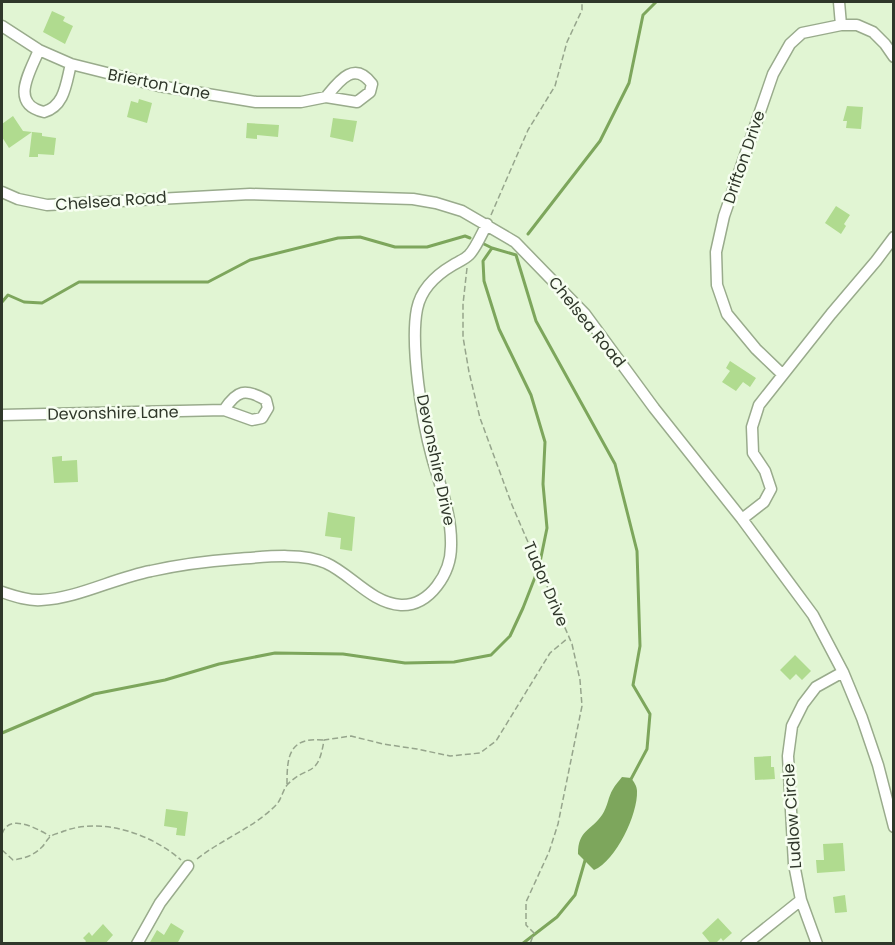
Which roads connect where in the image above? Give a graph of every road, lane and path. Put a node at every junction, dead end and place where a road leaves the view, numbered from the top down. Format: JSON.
{"nodes":[{"id":1,"x":582,"y":2,"type":"edge"},
{"id":2,"x":839,"y":2,"type":"edge"},
{"id":3,"x":841,"y":25,"type":"junction"},
{"id":4,"x":2,"y":26,"type":"edge"},
{"id":5,"x":39,"y":50,"type":"junction"},
{"id":6,"x":894,"y":57,"type":"edge"},
{"id":7,"x":72,"y":64,"type":"junction"},
{"id":8,"x":326,"y":97,"type":"dead end"},
{"id":9,"x":2,"y":192,"type":"edge"},
{"id":10,"x":487,"y":224,"type":"junction"},
{"id":11,"x":894,"y":237,"type":"edge"},
{"id":12,"x":469,"y":255,"type":"junction"},
{"id":13,"x":782,"y":374,"type":"junction"},
{"id":14,"x":224,"y":410,"type":"dead end"},
{"id":15,"x":2,"y":416,"type":"edge"},
{"id":16,"x":742,"y":519,"type":"junction"},
{"id":17,"x":2,"y":592,"type":"edge"},
{"id":18,"x":569,"y":637,"type":"junction"},
{"id":19,"x":843,"y":672,"type":"junction"},
{"id":20,"x":324,"y":740,"type":"junction"},
{"id":21,"x":286,"y":785,"type":"junction"},
{"id":22,"x":894,"y":827,"type":"edge"},
{"id":23,"x":2,"y":834,"type":"edge"},
{"id":24,"x":51,"y":836,"type":"junction"},
{"id":25,"x":2,"y":850,"type":"edge"},
{"id":26,"x":188,"y":866,"type":"junction"},
{"id":27,"x":801,"y":900,"type":"junction"},
{"id":28,"x":136,"y":944,"type":"edge"},
{"id":29,"x":530,"y":944,"type":"edge"},
{"id":30,"x":746,"y":944,"type":"edge"},
{"id":31,"x":817,"y":944,"type":"edge"}],
"edges":[{"from":1,"to":10,"type":"path"},
{"from":2,"to":3,"type":"street"},
{"from":3,"to":6,"type":"street","name":"Drifton Drive"},
{"from":3,"to":13,"type":"street","name":"Drifton Drive"},
{"from":4,"to":5,"type":"street","name":"Brierton Lane"},
{"from":5,"to":7,"type":"street","name":"Brierton Lane"},
{"from":5,"to":7,"type":"street"},
{"from":7,"to":8,"type":"street","name":"Brierton Lane"},
{"from":9,"to":10,"type":"street","name":"Chelsea Road"},
{"from":10,"to":12,"type":"street"},
{"from":10,"to":16,"type":"street","name":"Chelsea Road"},
{"from":11,"to":13,"type":"street"},
{"from":12,"to":17,"type":"street","name":"Devonshire Drive"},
{"from":12,"to":18,"type":"path","name":"Tudor Drive"},
{"from":13,"to":16,"type":"street"},
{"from":14,"to":15,"type":"street","name":"Devonshire Lane"},
{"from":16,"to":19,"type":"street","name":"Chelsea Road"},
{"from":18,"to":20,"type":"path"},
{"from":18,"to":29,"type":"path","name":"Tudor Drive"},
{"from":19,"to":22,"type":"street","name":"Chelsea Road"},
{"from":19,"to":27,"type":"street","name":"Ludlow Circle"},
{"from":20,"to":21,"type":"path"},
{"from":20,"to":21,"type":"path"},
{"from":21,"to":26,"type":"path"},
{"from":23,"to":24,"type":"path"},
{"from":24,"to":25,"type":"path"},
{"from":24,"to":26,"type":"path"},
{"from":26,"to":28,"type":"street"},
{"from":27,"to":30,"type":"street"},
{"from":27,"to":31,"type":"street","name":"Ludlow Circle"}]}
